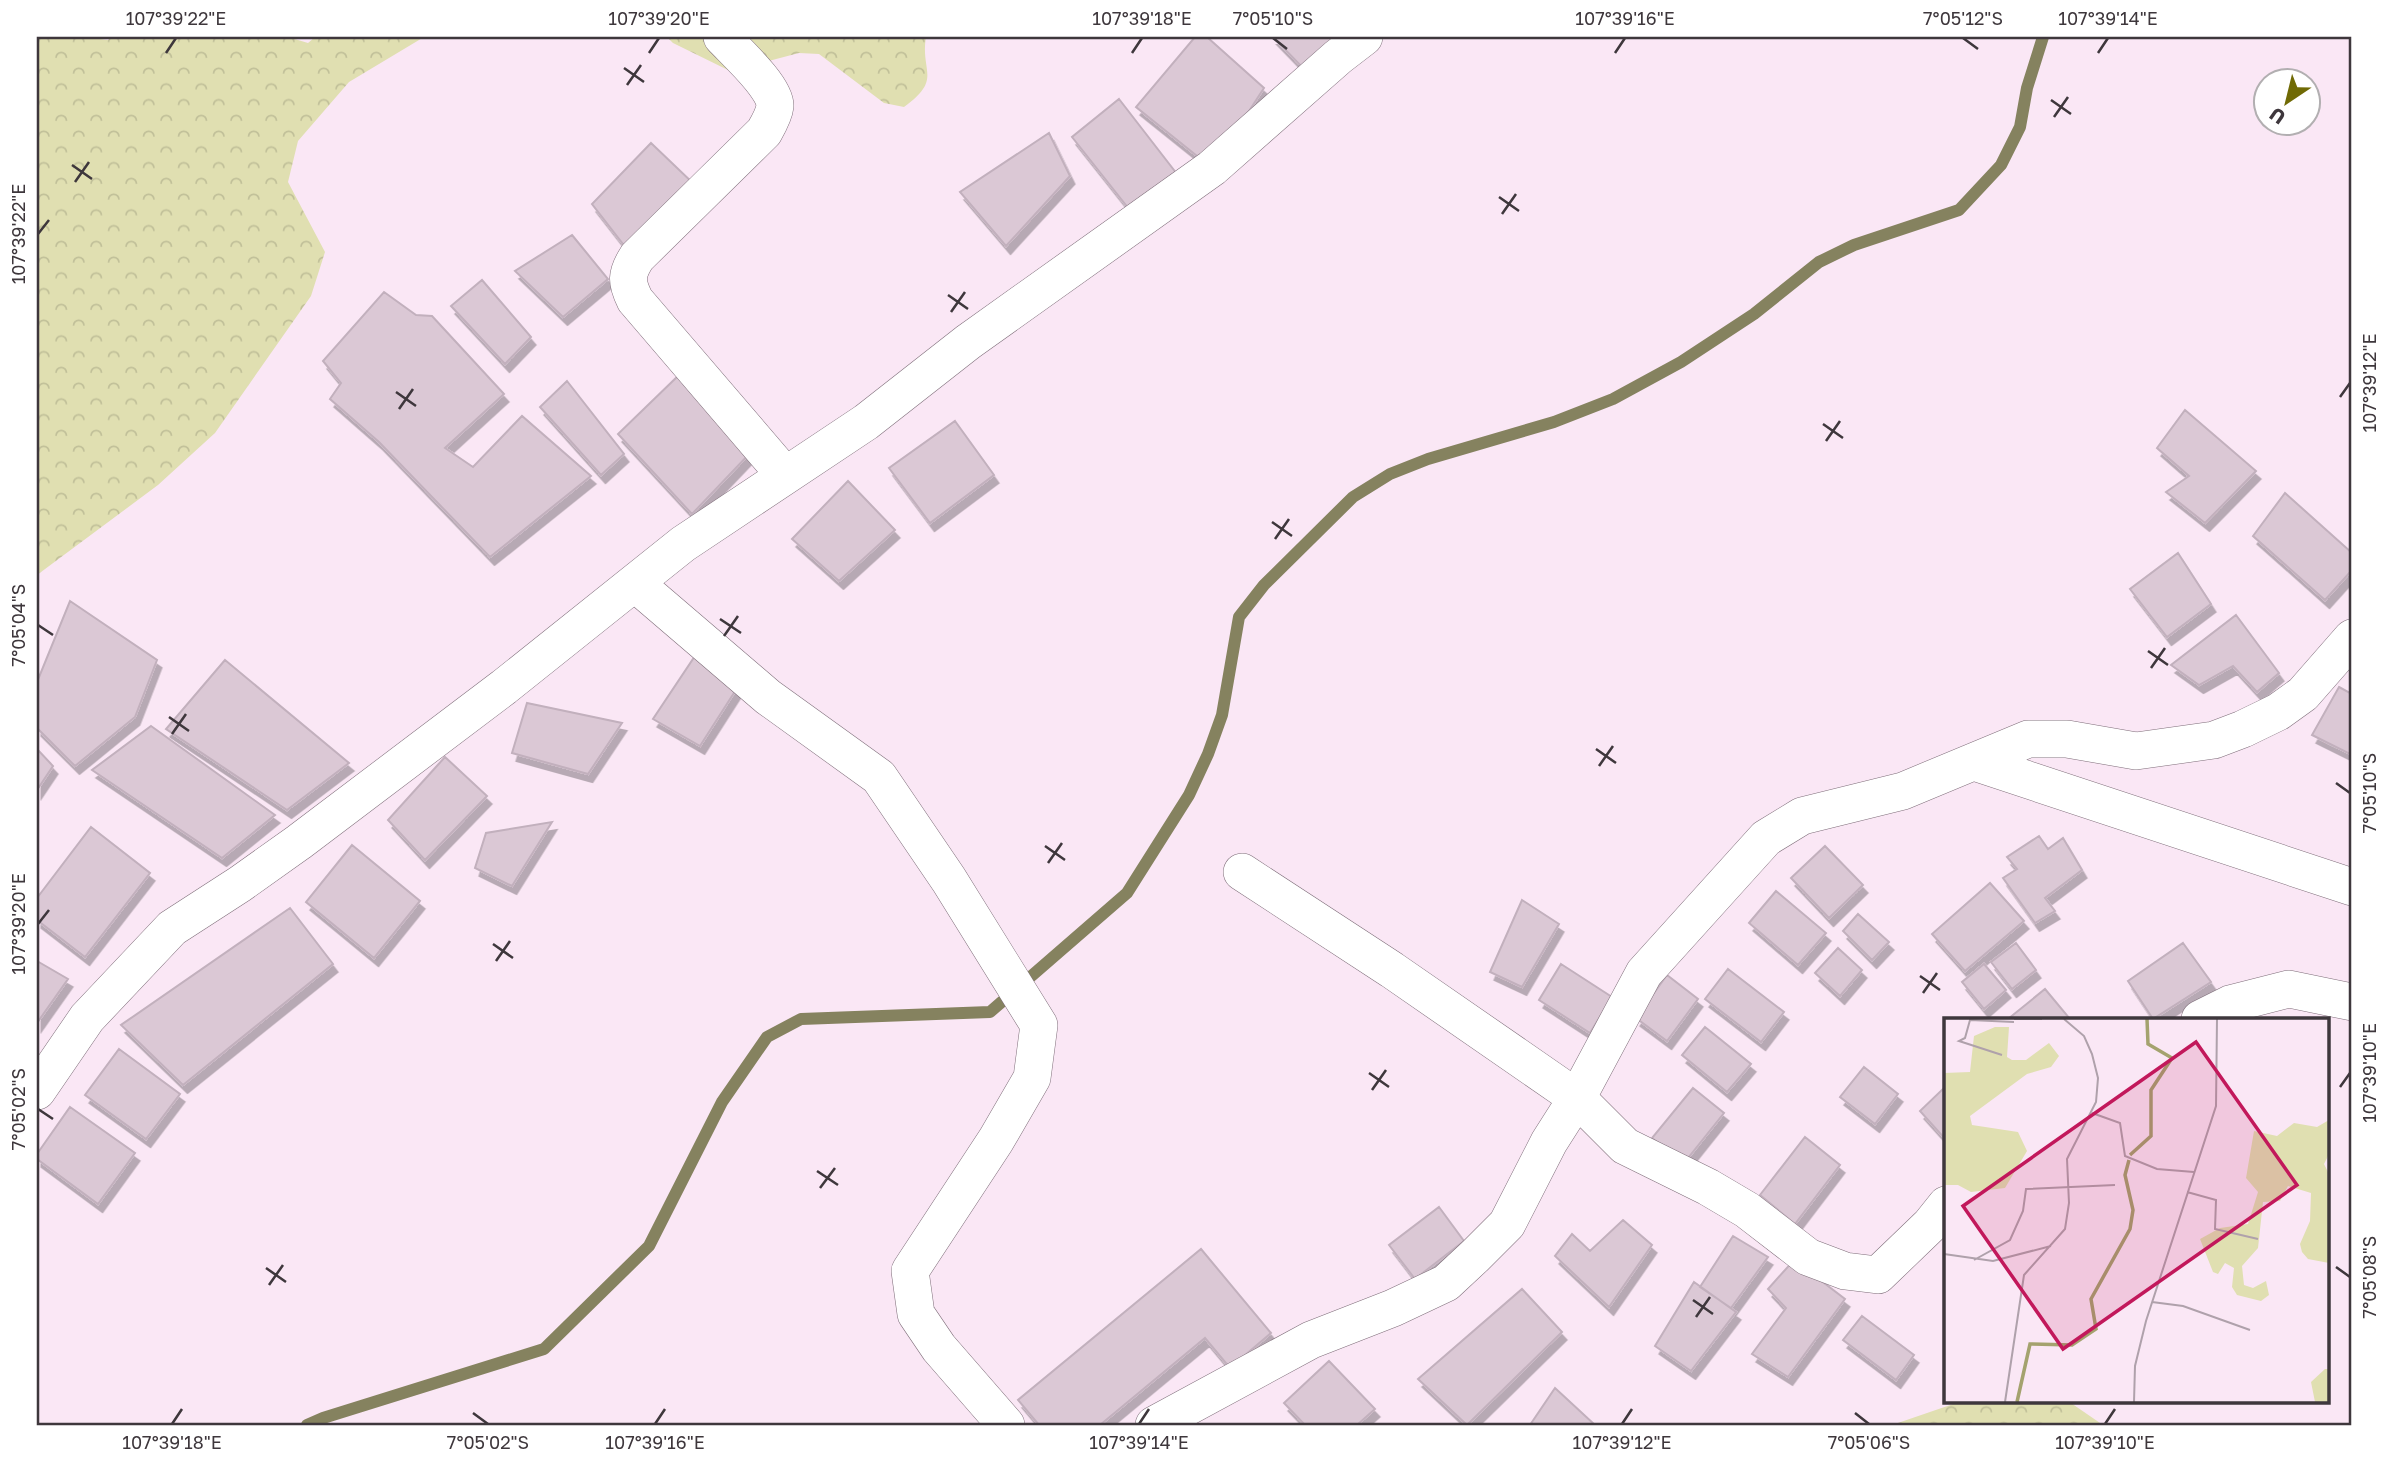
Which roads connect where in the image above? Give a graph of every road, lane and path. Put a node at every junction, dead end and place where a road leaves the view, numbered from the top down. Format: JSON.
{"nodes":[{"id":1,"x":722,"y":37,"type":"edge"},
{"id":2,"x":1364,"y":37,"type":"edge"},
{"id":3,"x":785,"y":475,"type":"junction"},
{"id":4,"x":636,"y":584,"type":"junction"},
{"id":5,"x":2352,"y":638,"type":"edge"},
{"id":6,"x":1975,"y":762,"type":"junction"},
{"id":7,"x":1242,"y":872,"type":"dead end"},
{"id":8,"x":2352,"y":887,"type":"edge"},
{"id":9,"x":2352,"y":1002,"type":"edge"},
{"id":10,"x":2202,"y":1018,"type":"edge"},
{"id":11,"x":37,"y":1091,"type":"edge"},
{"id":12,"x":1577,"y":1098,"type":"junction"},
{"id":13,"x":1944,"y":1208,"type":"edge"},
{"id":14,"x":1006,"y":1425,"type":"edge"},
{"id":15,"x":1154,"y":1425,"type":"edge"}],
"edges":[{"from":1,"to":3,"type":"street"},
{"from":2,"to":3,"type":"street"},
{"from":3,"to":4,"type":"street"},
{"from":4,"to":11,"type":"street"},
{"from":4,"to":14,"type":"street"},
{"from":5,"to":6,"type":"street"},
{"from":6,"to":8,"type":"street"},
{"from":6,"to":12,"type":"street"},
{"from":7,"to":12,"type":"street"},
{"from":9,"to":10,"type":"street"},
{"from":12,"to":13,"type":"street"},
{"from":12,"to":15,"type":"street"}]}
